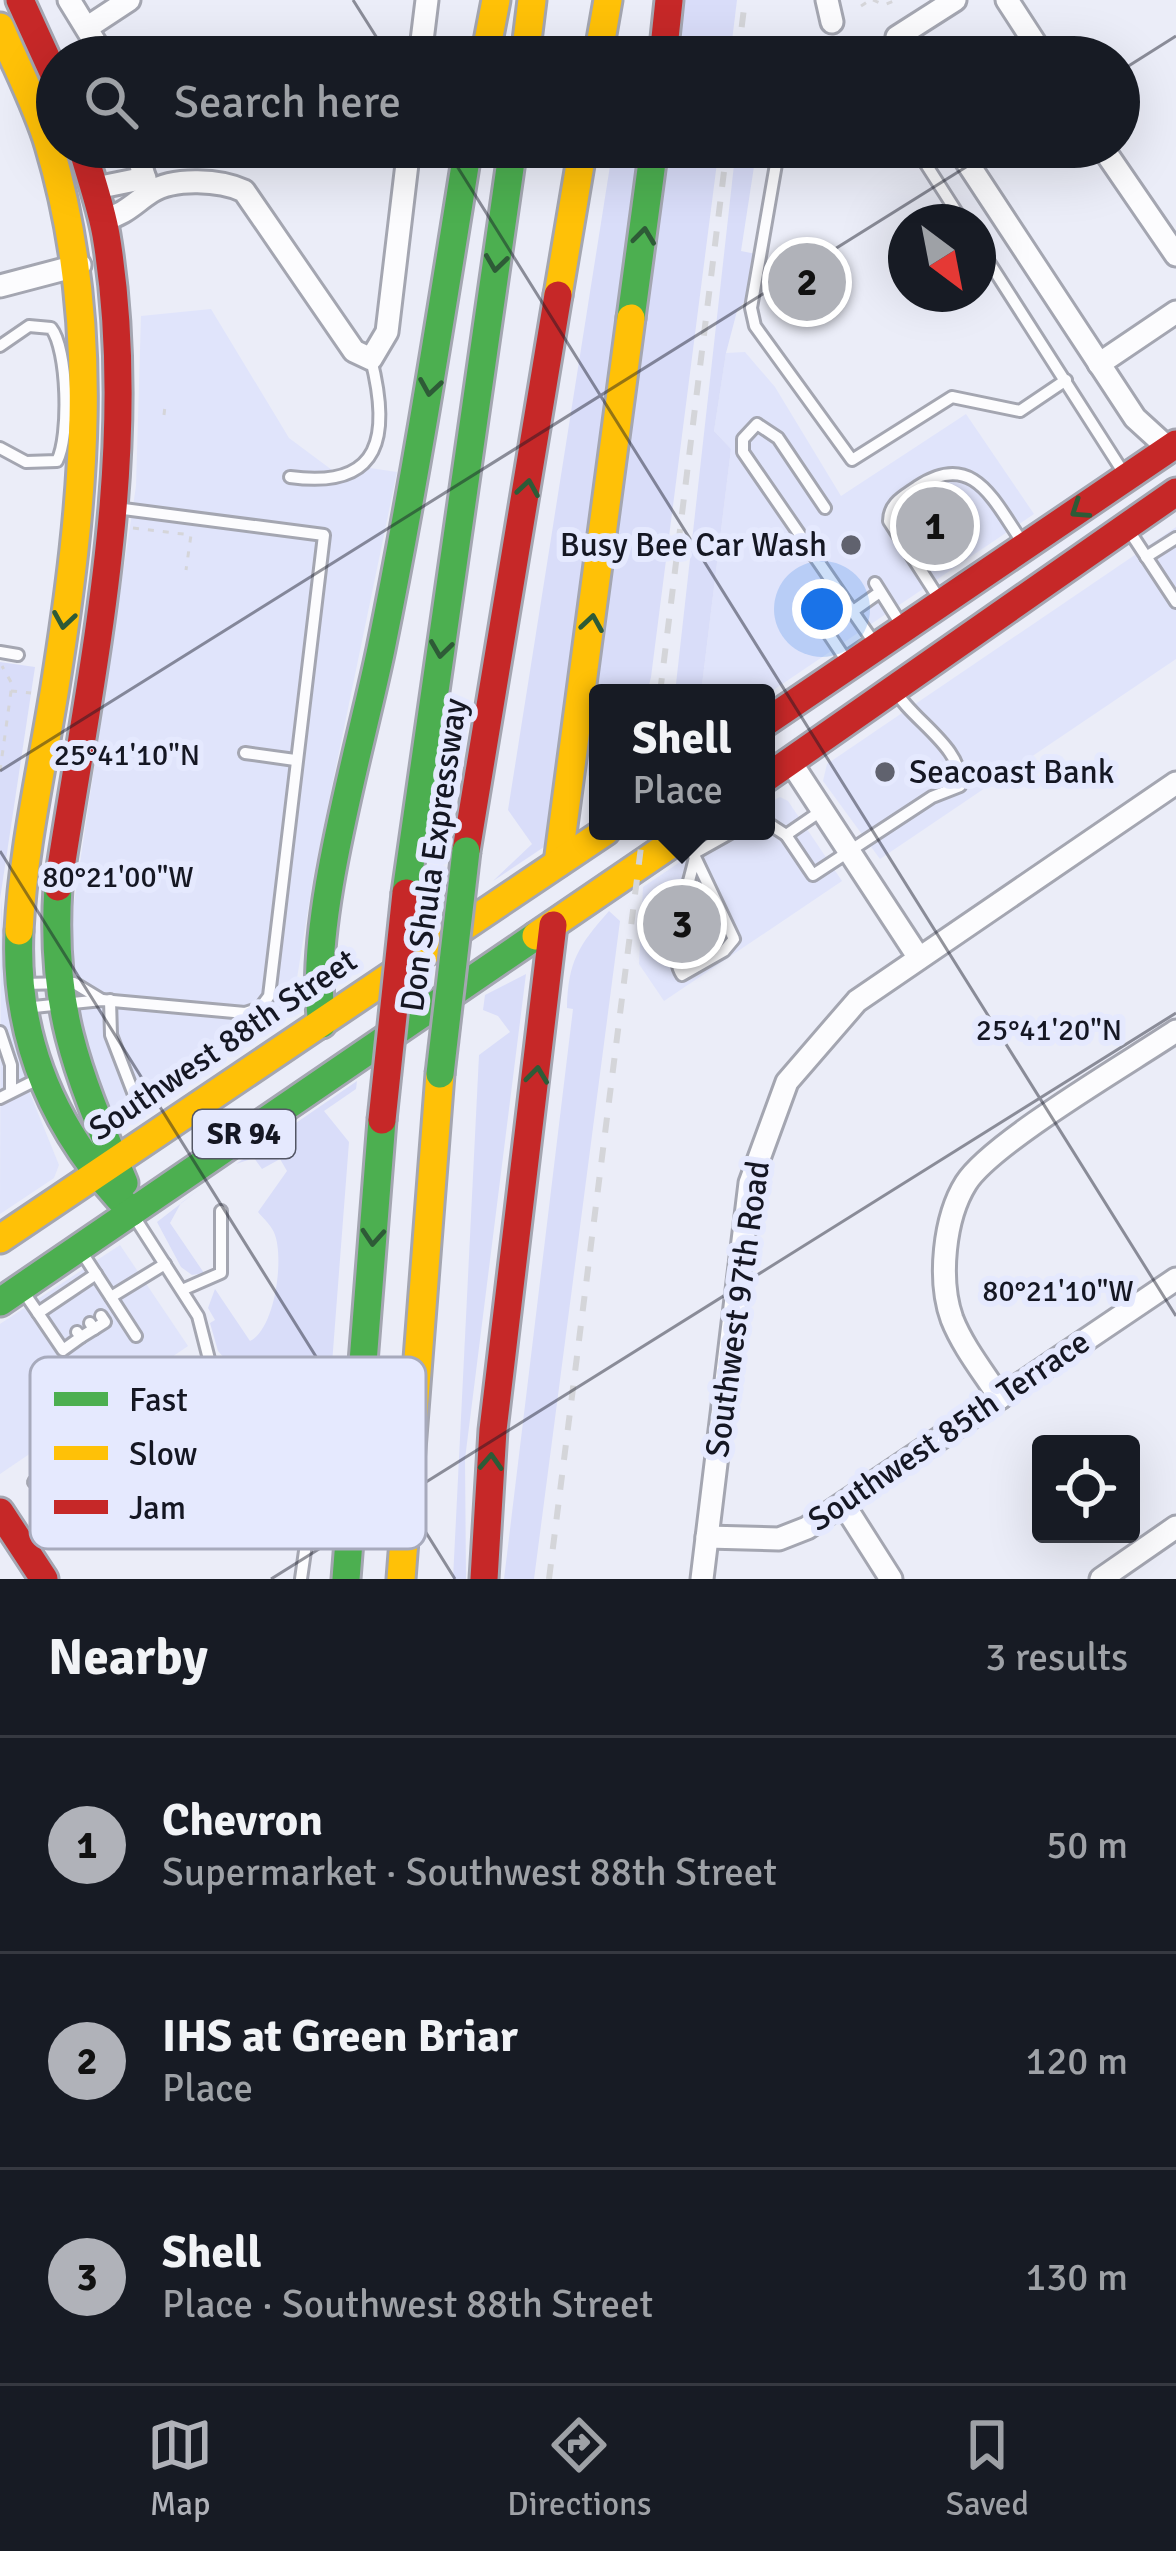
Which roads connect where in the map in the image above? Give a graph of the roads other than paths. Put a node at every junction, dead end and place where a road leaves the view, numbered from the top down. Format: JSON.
{"nodes":[{"id":1,"x":20,"y":0,"type":"edge"},
{"id":2,"x":70,"y":0,"type":"edge"},
{"id":3,"x":129,"y":0,"type":"edge"},
{"id":4,"x":427,"y":0,"type":"edge"},
{"id":5,"x":496,"y":0,"type":"edge"},
{"id":6,"x":532,"y":0,"type":"edge"},
{"id":7,"x":608,"y":0,"type":"edge"},
{"id":8,"x":669,"y":0,"type":"edge"},
{"id":9,"x":955,"y":0,"type":"edge"},
{"id":10,"x":1007,"y":0,"type":"edge"},
{"id":11,"x":0,"y":27,"type":"edge"},
{"id":12,"x":88,"y":27,"type":"junction"},
{"id":13,"x":36,"y":36,"type":"edge"},
{"id":14,"x":93,"y":36,"type":"edge"},
{"id":15,"x":423,"y":36,"type":"edge"},
{"id":16,"x":489,"y":36,"type":"edge"},
{"id":17,"x":528,"y":36,"type":"edge"},
{"id":18,"x":602,"y":36,"type":"edge"},
{"id":19,"x":665,"y":36,"type":"edge"},
{"id":20,"x":900,"y":36,"type":"edge"},
{"id":21,"x":1030,"y":36,"type":"edge"},
{"id":22,"x":36,"y":112,"type":"edge"},
{"id":23,"x":56,"y":168,"type":"edge"},
{"id":24,"x":89,"y":168,"type":"edge"},
{"id":25,"x":142,"y":168,"type":"edge"},
{"id":26,"x":407,"y":168,"type":"edge"},
{"id":27,"x":465,"y":168,"type":"edge"},
{"id":28,"x":510,"y":168,"type":"edge"},
{"id":29,"x":580,"y":168,"type":"edge"},
{"id":30,"x":652,"y":168,"type":"edge"},
{"id":31,"x":775,"y":168,"type":"edge"},
{"id":32,"x":928,"y":168,"type":"edge"},
{"id":33,"x":971,"y":168,"type":"edge"},
{"id":34,"x":1116,"y":168,"type":"edge"},
{"id":35,"x":147,"y":185,"type":"junction"},
{"id":36,"x":96,"y":188,"type":"junction"},
{"id":37,"x":951,"y":204,"type":"edge"},
{"id":38,"x":103,"y":220,"type":"junction"},
{"id":39,"x":1176,"y":255,"type":"edge"},
{"id":40,"x":110,"y":260,"type":"junction"},
{"id":41,"x":80,"y":265,"type":"junction"},
{"id":42,"x":996,"y":272,"type":"edge"},
{"id":43,"x":0,"y":286,"type":"edge"},
{"id":44,"x":1176,"y":312,"type":"edge"},
{"id":45,"x":0,"y":346,"type":"edge"},
{"id":46,"x":371,"y":359,"type":"junction"},
{"id":47,"x":1099,"y":364,"type":"junction"},
{"id":48,"x":1066,"y":380,"type":"junction"},
{"id":49,"x":1173,"y":446,"type":"edge"},
{"id":50,"x":0,"y":448,"type":"edge"},
{"id":51,"x":290,"y":477,"type":"dead end"},
{"id":52,"x":1127,"y":478,"type":"junction"},
{"id":53,"x":1176,"y":492,"type":"edge"},
{"id":54,"x":82,"y":504,"type":"junction"},
{"id":55,"x":825,"y":508,"type":"dead end"},
{"id":56,"x":119,"y":517,"type":"junction"},
{"id":57,"x":1126,"y":526,"type":"junction"},
{"id":58,"x":1176,"y":538,"type":"edge"},
{"id":59,"x":1024,"y":546,"type":"junction"},
{"id":60,"x":1146,"y":557,"type":"junction"},
{"id":61,"x":1176,"y":571,"type":"edge"},
{"id":62,"x":1162,"y":580,"type":"junction"},
{"id":63,"x":1176,"y":602,"type":"edge"},
{"id":64,"x":942,"y":603,"type":"junction"},
{"id":65,"x":853,"y":610,"type":"junction"},
{"id":66,"x":822,"y":624,"type":"dead end"},
{"id":67,"x":904,"y":628,"type":"junction"},
{"id":68,"x":877,"y":647,"type":"junction"},
{"id":69,"x":0,"y":652,"type":"edge"},
{"id":70,"x":18,"y":655,"type":"dead end"},
{"id":71,"x":850,"y":665,"type":"junction"},
{"id":72,"x":894,"y":687,"type":"junction"},
{"id":73,"x":775,"y":716,"type":"edge"},
{"id":74,"x":842,"y":724,"type":"junction"},
{"id":75,"x":245,"y":753,"type":"dead end"},
{"id":76,"x":572,"y":754,"type":"junction"},
{"id":77,"x":296,"y":760,"type":"junction"},
{"id":78,"x":790,"y":761,"type":"junction"},
{"id":79,"x":775,"y":772,"type":"edge"},
{"id":80,"x":1176,"y":783,"type":"edge"},
{"id":81,"x":589,"y":789,"type":"edge"},
{"id":82,"x":821,"y":811,"type":"junction"},
{"id":83,"x":775,"y":828,"type":"edge"},
{"id":84,"x":786,"y":835,"type":"junction"},
{"id":85,"x":592,"y":840,"type":"edge"},
{"id":86,"x":689,"y":842,"type":"edge"},
{"id":87,"x":848,"y":852,"type":"junction"},
{"id":88,"x":558,"y":863,"type":"junction"},
{"id":89,"x":553,"y":925,"type":"junction"},
{"id":90,"x":54,"y":928,"type":"junction"},
{"id":91,"x":9,"y":930,"type":"edge"},
{"id":92,"x":919,"y":958,"type":"junction"},
{"id":93,"x":58,"y":994,"type":"junction"},
{"id":94,"x":22,"y":996,"type":"junction"},
{"id":95,"x":106,"y":1000,"type":"junction"},
{"id":96,"x":322,"y":1024,"type":"junction"},
{"id":97,"x":1176,"y":1031,"type":"edge"},
{"id":98,"x":0,"y":1032,"type":"edge"},
{"id":99,"x":374,"y":1046,"type":"junction"},
{"id":100,"x":4,"y":1055,"type":"edge"},
{"id":101,"x":42,"y":1078,"type":"junction"},
{"id":102,"x":6,"y":1095,"type":"edge"},
{"id":103,"x":138,"y":1105,"type":"dead end"},
{"id":104,"x":118,"y":1161,"type":"junction"},
{"id":105,"x":93,"y":1177,"type":"junction"},
{"id":106,"x":221,"y":1210,"type":"dead end"},
{"id":107,"x":132,"y":1212,"type":"junction"},
{"id":108,"x":0,"y":1239,"type":"edge"},
{"id":109,"x":80,"y":1249,"type":"junction"},
{"id":110,"x":165,"y":1264,"type":"junction"},
{"id":111,"x":95,"y":1274,"type":"junction"},
{"id":112,"x":1176,"y":1279,"type":"edge"},
{"id":113,"x":182,"y":1290,"type":"junction"},
{"id":114,"x":10,"y":1295,"type":"edge"},
{"id":115,"x":111,"y":1298,"type":"junction"},
{"id":116,"x":121,"y":1312,"type":"junction"},
{"id":117,"x":38,"y":1313,"type":"junction"},
{"id":118,"x":136,"y":1336,"type":"dead end"},
{"id":119,"x":209,"y":1357,"type":"edge"},
{"id":120,"x":363,"y":1357,"type":"edge"},
{"id":121,"x":419,"y":1357,"type":"edge"},
{"id":122,"x":1000,"y":1398,"type":"junction"},
{"id":123,"x":844,"y":1504,"type":"junction"},
{"id":124,"x":0,"y":1512,"type":"edge"},
{"id":125,"x":1176,"y":1528,"type":"edge"},
{"id":126,"x":707,"y":1538,"type":"junction"},
{"id":127,"x":305,"y":1549,"type":"edge"},
{"id":128,"x":348,"y":1549,"type":"edge"},
{"id":129,"x":403,"y":1549,"type":"edge"},
{"id":130,"x":422,"y":1549,"type":"edge"},
{"id":131,"x":44,"y":1579,"type":"edge"},
{"id":132,"x":301,"y":1579,"type":"edge"},
{"id":133,"x":346,"y":1579,"type":"edge"},
{"id":134,"x":401,"y":1579,"type":"edge"},
{"id":135,"x":423,"y":1579,"type":"edge"},
{"id":136,"x":484,"y":1579,"type":"edge"},
{"id":137,"x":702,"y":1579,"type":"edge"},
{"id":138,"x":892,"y":1579,"type":"edge"},
{"id":139,"x":1101,"y":1579,"type":"edge"}],
"edges":[{"from":1,"to":13,"type":"main road"},
{"from":2,"to":12,"type":"street"},
{"from":3,"to":12,"type":"street"},
{"from":4,"to":15,"type":"street"},
{"from":5,"to":16,"type":"main road"},
{"from":6,"to":17,"type":"main road"},
{"from":7,"to":18,"type":"main road"},
{"from":8,"to":19,"type":"main road"},
{"from":9,"to":20,"type":"street"},
{"from":10,"to":21,"type":"street"},
{"from":11,"to":22,"type":"main road"},
{"from":12,"to":14,"type":"street"},
{"from":23,"to":41,"type":"main road"},
{"from":24,"to":36,"type":"main road"},
{"from":25,"to":35,"type":"street"},
{"from":26,"to":46,"type":"street"},
{"from":27,"to":96,"type":"main road","one_way":true},
{"from":28,"to":120,"type":"main road","name":"Don Shula Expressway","one_way":true,"bridge":true},
{"from":121,"to":29,"type":"main road","name":"Don Shula Expressway","one_way":true,"bridge":true},
{"from":76,"to":30,"type":"main road","one_way":true},
{"from":31,"to":48,"type":"lane"},
{"from":32,"to":37,"type":"lane"},
{"from":33,"to":47,"type":"street"},
{"from":34,"to":39,"type":"street"},
{"from":35,"to":36,"type":"street"},
{"from":35,"to":38,"type":"street"},
{"from":35,"to":46,"type":"street"},
{"from":36,"to":38,"type":"main road"},
{"from":38,"to":40,"type":"main road"},
{"from":40,"to":41,"type":"main road"},
{"from":40,"to":56,"type":"main road"},
{"from":41,"to":43,"type":"street"},
{"from":41,"to":54,"type":"main road"},
{"from":42,"to":48,"type":"lane"},
{"from":44,"to":47,"type":"street"},
{"from":45,"to":50,"type":"lane"},
{"from":46,"to":51,"type":"lane"},
{"from":47,"to":49,"type":"street"},
{"from":48,"to":52,"type":"lane"},
{"from":49,"to":52,"type":"main road"},
{"from":52,"to":59,"type":"main road","one_way":true},
{"from":53,"to":57,"type":"main road"},
{"from":54,"to":56,"type":"main road"},
{"from":54,"to":91,"type":"main road","one_way":true},
{"from":55,"to":65,"type":"lane"},
{"from":56,"to":77,"type":"lane"},
{"from":56,"to":90,"type":"main road"},
{"from":57,"to":60,"type":"lane"},
{"from":57,"to":72,"type":"main road"},
{"from":58,"to":60,"type":"lane"},
{"from":59,"to":64,"type":"main road"},
{"from":59,"to":64,"type":"lane"},
{"from":60,"to":62,"type":"lane"},
{"from":61,"to":62,"type":"lane"},
{"from":62,"to":63,"type":"lane"},
{"from":64,"to":67,"type":"main road"},
{"from":65,"to":67,"type":"lane"},
{"from":65,"to":68,"type":"lane"},
{"from":66,"to":71,"type":"lane"},
{"from":67,"to":68,"type":"main road"},
{"from":68,"to":71,"type":"main road"},
{"from":69,"to":70,"type":"lane"},
{"from":71,"to":73,"type":"main road"},
{"from":71,"to":74,"type":"main road"},
{"from":72,"to":74,"type":"main road"},
{"from":72,"to":87,"type":"lane"},
{"from":74,"to":78,"type":"main road"},
{"from":75,"to":77,"type":"lane"},
{"from":76,"to":81,"type":"main road"},
{"from":76,"to":88,"type":"main road"},
{"from":77,"to":95,"type":"lane"},
{"from":78,"to":79,"type":"main road"},
{"from":78,"to":82,"type":"street"},
{"from":80,"to":92,"type":"street","name":"Southwest 97th Road"},
{"from":82,"to":84,"type":"lane"},
{"from":82,"to":87,"type":"street"},
{"from":83,"to":84,"type":"lane"},
{"from":84,"to":87,"type":"lane"},
{"from":85,"to":88,"type":"main road","name":"Southwest 88th Street","number":"SR 94"},
{"from":86,"to":86,"type":"lane"},
{"from":86,"to":89,"type":"main road","number":"SR 94"},
{"from":87,"to":92,"type":"street"},
{"from":88,"to":89,"type":"main road"},
{"from":88,"to":96,"type":"main road","name":"Southwest 88th Street","number":"SR 94"},
{"from":89,"to":99,"type":"main road","number":"SR 94"},
{"from":136,"to":89,"type":"main road","one_way":true},
{"from":90,"to":91,"type":"main road"},
{"from":90,"to":93,"type":"main road"},
{"from":91,"to":94,"type":"main road"},
{"from":92,"to":126,"type":"street","name":"Southwest 97th Road"},
{"from":93,"to":94,"type":"lane"},
{"from":93,"to":94,"type":"lane"},
{"from":93,"to":95,"type":"lane"},
{"from":93,"to":95,"type":"lane"},
{"from":93,"to":104,"type":"main road"},
{"from":94,"to":101,"type":"main road"},
{"from":95,"to":103,"type":"lane"},
{"from":96,"to":99,"type":"main road"},
{"from":96,"to":104,"type":"main road","name":"Southwest 88th Street","number":"SR 94"},
{"from":97,"to":122,"type":"street"},
{"from":98,"to":100,"type":"lane"},
{"from":99,"to":107,"type":"main road","number":"SR 94"},
{"from":100,"to":102,"type":"lane"},
{"from":101,"to":102,"type":"lane"},
{"from":101,"to":105,"type":"main road"},
{"from":104,"to":105,"type":"main road","name":"Southwest 88th Street","number":"SR 94"},
{"from":104,"to":107,"type":"main road"},
{"from":105,"to":107,"type":"main road"},
{"from":105,"to":108,"type":"main road","name":"Southwest 88th Street","number":"SR 94"},
{"from":106,"to":113,"type":"lane"},
{"from":107,"to":109,"type":"main road","number":"SR 94"},
{"from":107,"to":110,"type":"lane"},
{"from":109,"to":111,"type":"lane"},
{"from":109,"to":114,"type":"main road","number":"SR 94"},
{"from":110,"to":113,"type":"lane"},
{"from":110,"to":115,"type":"lane"},
{"from":111,"to":115,"type":"lane"},
{"from":111,"to":117,"type":"lane"},
{"from":112,"to":122,"type":"street","name":"Southwest 85th Terrace"},
{"from":113,"to":119,"type":"lane"},
{"from":114,"to":117,"type":"lane"},
{"from":115,"to":116,"type":"lane"},
{"from":116,"to":117,"type":"lane"},
{"from":116,"to":118,"type":"lane"},
{"from":122,"to":123,"type":"street","name":"Southwest 85th Terrace"},
{"from":123,"to":126,"type":"street","name":"Southwest 85th Terrace"},
{"from":123,"to":138,"type":"street"},
{"from":124,"to":131,"type":"main road"},
{"from":125,"to":139,"type":"street"},
{"from":126,"to":137,"type":"street","name":"Southwest 97th Road"},
{"from":127,"to":132,"type":"lane"},
{"from":128,"to":133,"type":"main road","name":"Don Shula Expressway","one_way":true,"bridge":true},
{"from":129,"to":134,"type":"main road","name":"Don Shula Expressway"},
{"from":130,"to":135,"type":"main road"}]}
